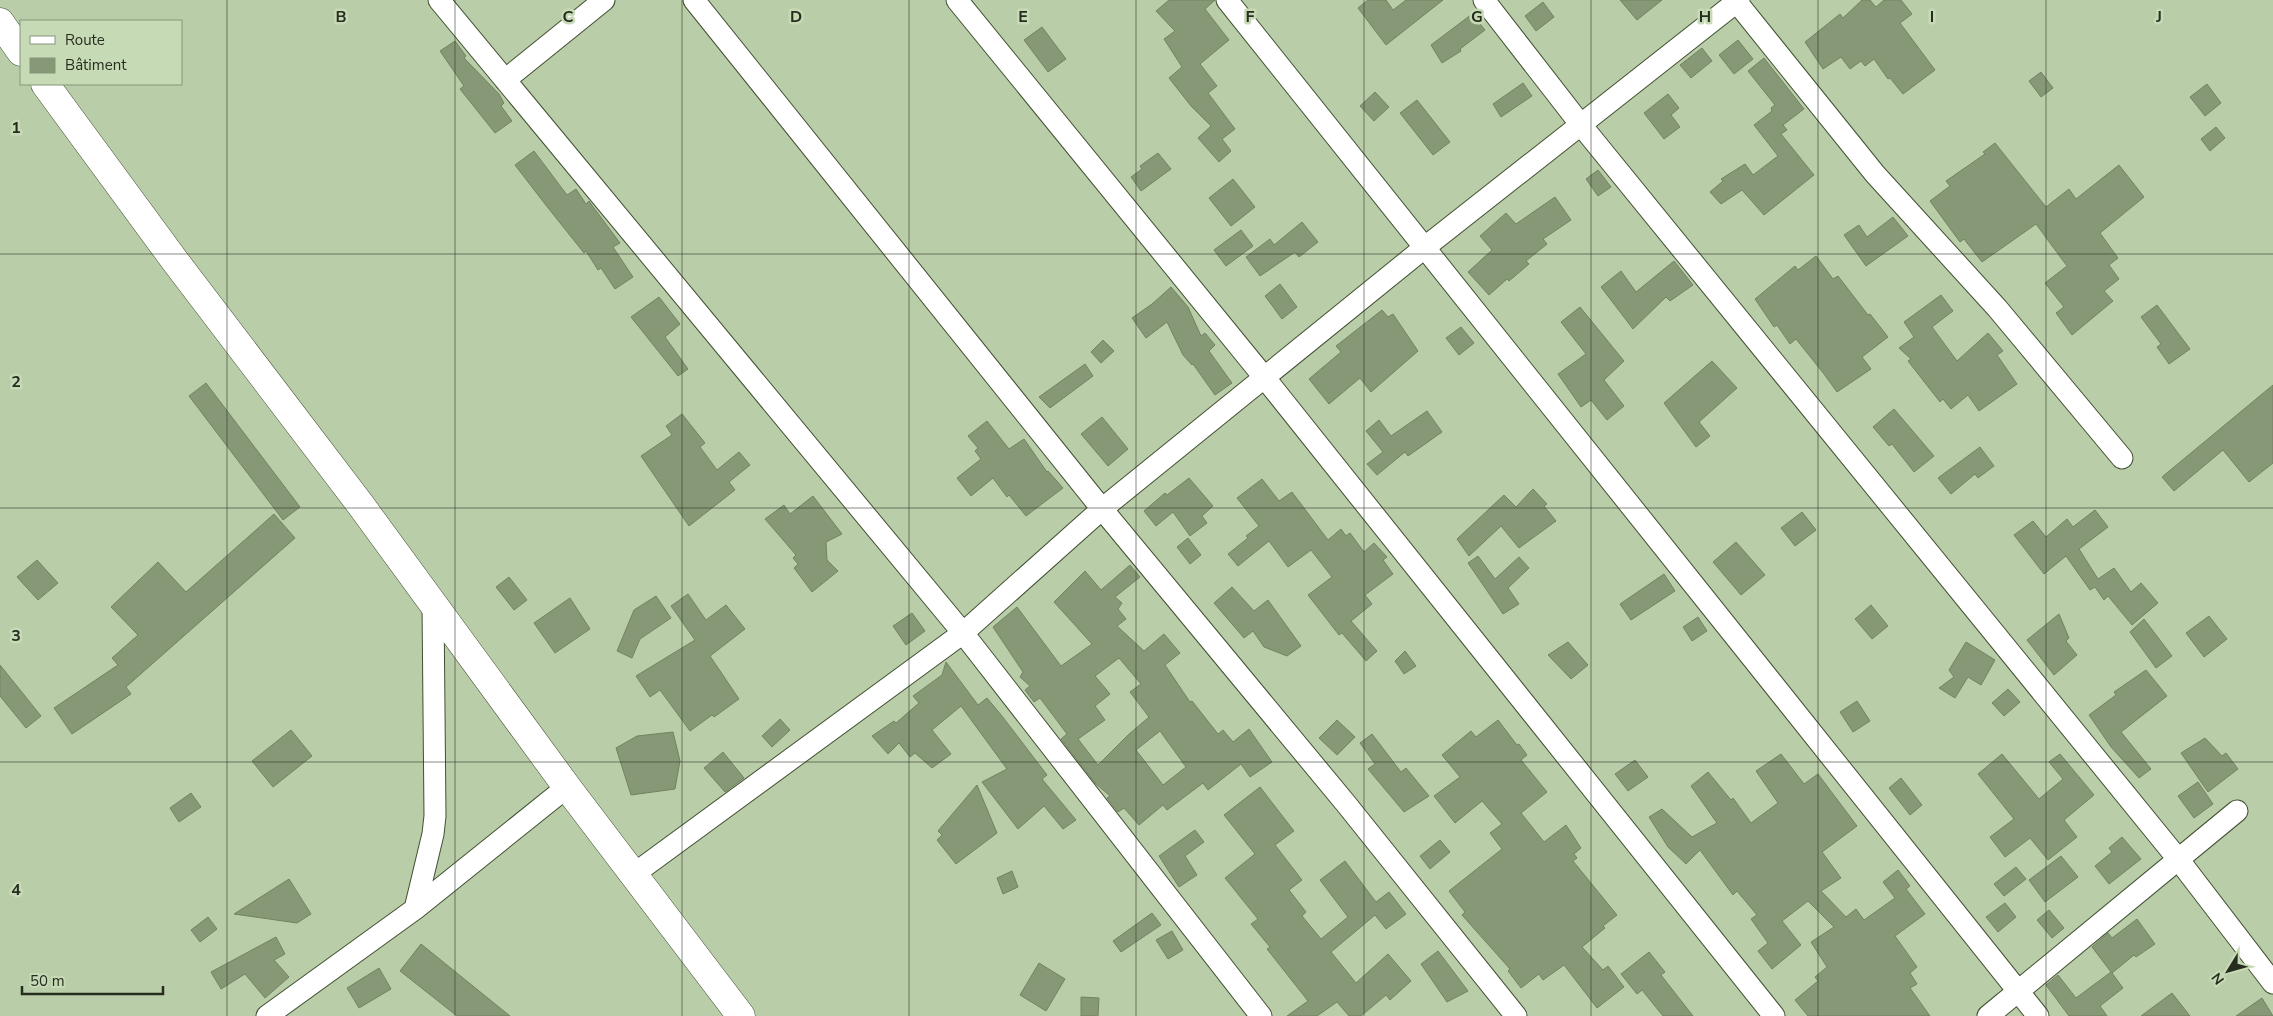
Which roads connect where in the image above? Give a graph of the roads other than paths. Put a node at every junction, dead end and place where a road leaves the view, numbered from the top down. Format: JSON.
{"nodes":[{"id":1,"x":439,"y":0,"type":"edge"},
{"id":2,"x":604,"y":0,"type":"edge"},
{"id":3,"x":694,"y":0,"type":"edge"},
{"id":4,"x":957,"y":0,"type":"edge"},
{"id":5,"x":1227,"y":0,"type":"edge"},
{"id":6,"x":1484,"y":0,"type":"edge"},
{"id":7,"x":1737,"y":1,"type":"edge"},
{"id":8,"x":0,"y":22,"type":"edge"},
{"id":9,"x":20,"y":51,"type":"edge"},
{"id":10,"x":505,"y":80,"type":"junction"},
{"id":11,"x":46,"y":85,"type":"edge"},
{"id":12,"x":1580,"y":125,"type":"junction"},
{"id":13,"x":1424,"y":248,"type":"junction"},
{"id":14,"x":1264,"y":377,"type":"junction"},
{"id":15,"x":2122,"y":458,"type":"dead end"},
{"id":16,"x":1102,"y":509,"type":"junction"},
{"id":17,"x":433,"y":604,"type":"junction"},
{"id":18,"x":963,"y":633,"type":"junction"},
{"id":19,"x":568,"y":787,"type":"junction"},
{"id":20,"x":2237,"y":811,"type":"dead end"},
{"id":21,"x":2178,"y":859,"type":"junction"},
{"id":22,"x":634,"y":874,"type":"junction"},
{"id":23,"x":415,"y":909,"type":"junction"},
{"id":24,"x":2273,"y":984,"type":"edge"},
{"id":25,"x":2018,"y":992,"type":"junction"},
{"id":26,"x":268,"y":1016,"type":"edge"},
{"id":27,"x":741,"y":1016,"type":"edge"},
{"id":28,"x":1261,"y":1016,"type":"edge"},
{"id":29,"x":1516,"y":1016,"type":"edge"},
{"id":30,"x":1774,"y":1016,"type":"edge"},
{"id":31,"x":1988,"y":1016,"type":"edge"},
{"id":32,"x":2038,"y":1016,"type":"edge"}],
"edges":[{"from":1,"to":10,"type":"street"},
{"from":2,"to":10,"type":"street"},
{"from":3,"to":16,"type":"street"},
{"from":4,"to":14,"type":"street"},
{"from":5,"to":13,"type":"street"},
{"from":6,"to":12,"type":"street"},
{"from":7,"to":12,"type":"street"},
{"from":7,"to":15,"type":"street"},
{"from":8,"to":9,"type":"main road"},
{"from":10,"to":18,"type":"street"},
{"from":11,"to":17,"type":"main road"},
{"from":12,"to":13,"type":"street"},
{"from":12,"to":21,"type":"street"},
{"from":13,"to":14,"type":"street"},
{"from":13,"to":25,"type":"street"},
{"from":14,"to":16,"type":"street"},
{"from":14,"to":30,"type":"street"},
{"from":16,"to":18,"type":"street"},
{"from":16,"to":29,"type":"street"},
{"from":17,"to":19,"type":"main road"},
{"from":17,"to":23,"type":"street"},
{"from":18,"to":22,"type":"street"},
{"from":18,"to":28,"type":"street"},
{"from":19,"to":22,"type":"main road"},
{"from":19,"to":23,"type":"street"},
{"from":20,"to":21,"type":"street"},
{"from":21,"to":24,"type":"street"},
{"from":21,"to":25,"type":"street"},
{"from":22,"to":27,"type":"main road"},
{"from":23,"to":26,"type":"street"},
{"from":25,"to":31,"type":"street"},
{"from":25,"to":32,"type":"street"}]}
